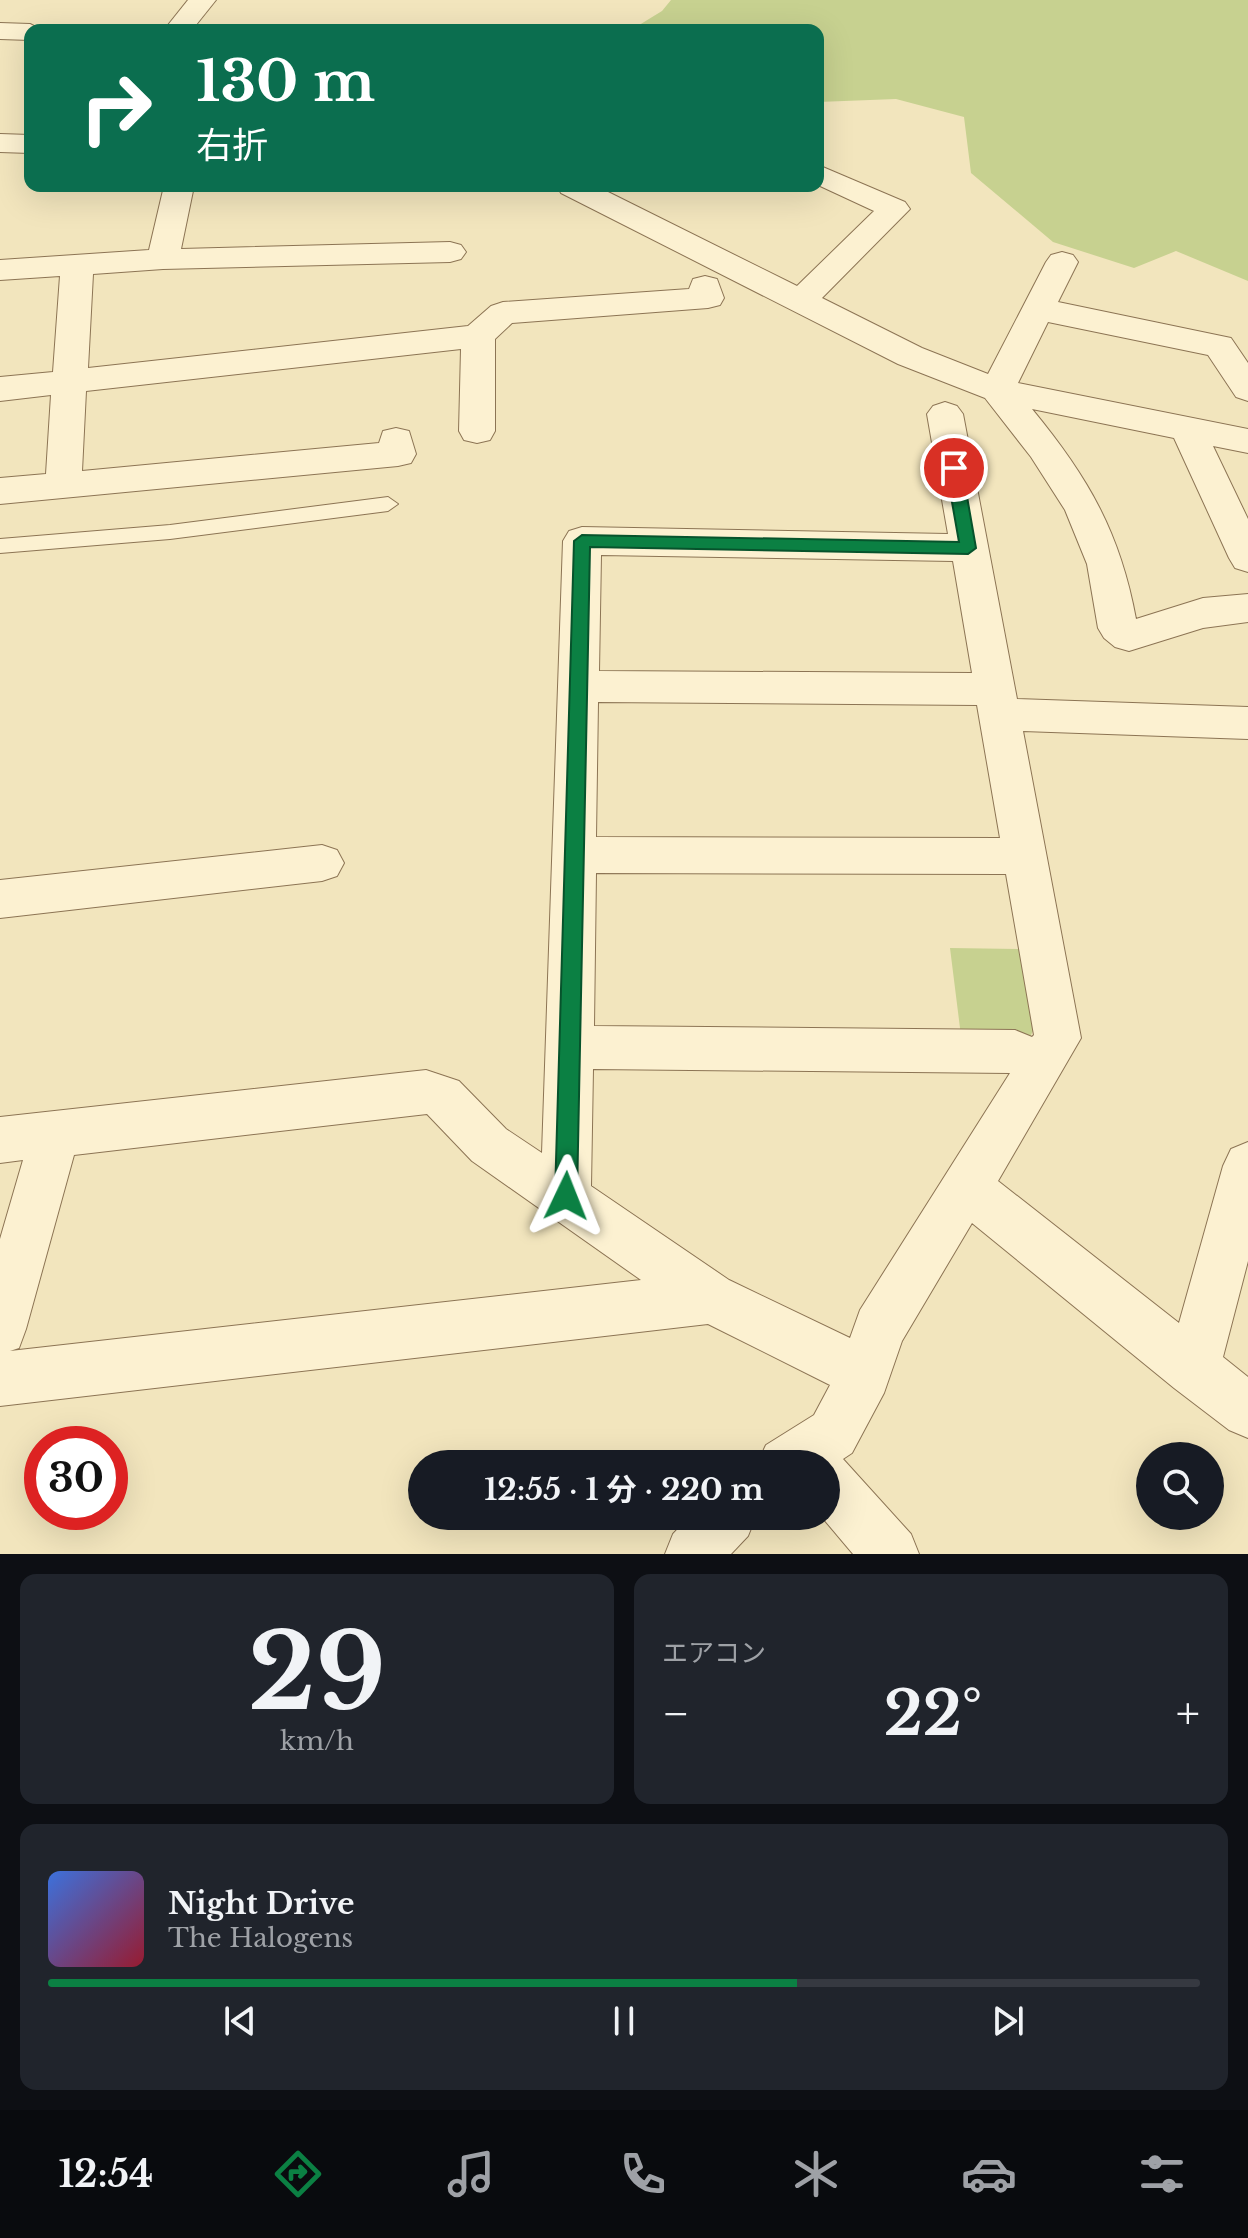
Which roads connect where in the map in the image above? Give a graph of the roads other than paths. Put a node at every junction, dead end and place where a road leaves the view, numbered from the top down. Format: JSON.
{"nodes":[{"id":1,"x":202,"y":0,"type":"edge"},
{"id":2,"x":183,"y":24,"type":"edge"},
{"id":3,"x":0,"y":31,"type":"edge"},
{"id":4,"x":24,"y":32,"type":"edge"},
{"id":5,"x":0,"y":143,"type":"edge"},
{"id":6,"x":24,"y":144,"type":"edge"},
{"id":7,"x":824,"y":177,"type":"edge"},
{"id":8,"x":178,"y":192,"type":"edge"},
{"id":9,"x":592,"y":192,"type":"edge"},
{"id":10,"x":450,"y":252,"type":"dead end"},
{"id":11,"x":163,"y":259,"type":"junction"},
{"id":12,"x":1062,"y":262,"type":"dead end"},
{"id":13,"x":77,"y":265,"type":"junction"},
{"id":14,"x":0,"y":270,"type":"edge"},
{"id":15,"x":705,"y":286,"type":"dead end"},
{"id":16,"x":800,"y":301,"type":"junction"},
{"id":17,"x":1038,"y":309,"type":"junction"},
{"id":18,"x":478,"y":336,"type":"junction"},
{"id":19,"x":68,"y":381,"type":"junction"},
{"id":20,"x":0,"y":389,"type":"edge"},
{"id":21,"x":1248,"y":389,"type":"edge"},
{"id":22,"x":997,"y":390,"type":"junction"},
{"id":23,"x":945,"y":414,"type":"dead end"},
{"id":24,"x":1187,"y":428,"type":"junction"},
{"id":25,"x":477,"y":431,"type":"dead end"},
{"id":26,"x":396,"y":440,"type":"dead end"},
{"id":27,"x":1248,"y":441,"type":"edge"},
{"id":28,"x":63,"y":487,"type":"junction"},
{"id":29,"x":0,"y":491,"type":"edge"},
{"id":30,"x":388,"y":504,"type":"dead end"},
{"id":31,"x":0,"y":546,"type":"edge"},
{"id":32,"x":968,"y":548,"type":"junction"},
{"id":33,"x":1248,"y":558,"type":"edge"},
{"id":34,"x":1248,"y":608,"type":"edge"},
{"id":35,"x":579,"y":686,"type":"junction"},
{"id":36,"x":995,"y":701,"type":"junction"},
{"id":37,"x":1247,"y":725,"type":"edge"},
{"id":38,"x":575,"y":855,"type":"junction"},
{"id":39,"x":1024,"y":856,"type":"junction"},
{"id":40,"x":322,"y":863,"type":"dead end"},
{"id":41,"x":0,"y":899,"type":"edge"},
{"id":42,"x":570,"y":1047,"type":"junction"},
{"id":43,"x":1041,"y":1064,"type":"junction"},
{"id":44,"x":55,"y":1134,"type":"junction"},
{"id":45,"x":0,"y":1140,"type":"edge"},
{"id":46,"x":1248,"y":1166,"type":"edge"},
{"id":47,"x":966,"y":1187,"type":"junction"},
{"id":48,"x":566,"y":1196,"type":"junction"},
{"id":49,"x":711,"y":1298,"type":"junction"},
{"id":50,"x":0,"y":1329,"type":"edge"},
{"id":51,"x":1193,"y":1369,"type":"junction"},
{"id":52,"x":865,"y":1374,"type":"junction"},
{"id":53,"x":0,"y":1379,"type":"edge"},
{"id":54,"x":1248,"y":1411,"type":"edge"},
{"id":55,"x":819,"y":1450,"type":"edge"},
{"id":56,"x":840,"y":1501,"type":"edge"},
{"id":57,"x":715,"y":1530,"type":"edge"},
{"id":58,"x":693,"y":1554,"type":"edge"},
{"id":59,"x":891,"y":1554,"type":"edge"}],
"edges":[{"from":1,"to":2,"type":"street"},
{"from":3,"to":4,"type":"street"},
{"from":5,"to":6,"type":"street"},
{"from":7,"to":16,"type":"street"},
{"from":8,"to":11,"type":"street"},
{"from":9,"to":16,"type":"street"},
{"from":10,"to":11,"type":"street"},
{"from":11,"to":13,"type":"street"},
{"from":12,"to":17,"type":"street"},
{"from":13,"to":14,"type":"street"},
{"from":13,"to":19,"type":"street"},
{"from":15,"to":18,"type":"street"},
{"from":16,"to":22,"type":"street"},
{"from":17,"to":21,"type":"street"},
{"from":17,"to":22,"type":"street"},
{"from":18,"to":19,"type":"street"},
{"from":18,"to":25,"type":"street"},
{"from":19,"to":20,"type":"street"},
{"from":19,"to":28,"type":"street"},
{"from":22,"to":24,"type":"street"},
{"from":22,"to":34,"type":"street"},
{"from":23,"to":32,"type":"street"},
{"from":24,"to":27,"type":"street"},
{"from":24,"to":33,"type":"street"},
{"from":26,"to":28,"type":"street"},
{"from":28,"to":29,"type":"street"},
{"from":30,"to":31,"type":"lane"},
{"from":32,"to":35,"type":"street"},
{"from":32,"to":36,"type":"street"},
{"from":35,"to":36,"type":"street"},
{"from":35,"to":38,"type":"street"},
{"from":36,"to":37,"type":"street"},
{"from":36,"to":39,"type":"street"},
{"from":38,"to":39,"type":"street"},
{"from":38,"to":42,"type":"street"},
{"from":39,"to":43,"type":"street"},
{"from":40,"to":41,"type":"street"},
{"from":42,"to":43,"type":"street"},
{"from":42,"to":48,"type":"street"},
{"from":43,"to":47,"type":"street"},
{"from":44,"to":45,"type":"street"},
{"from":44,"to":48,"type":"street"},
{"from":44,"to":50,"type":"street"},
{"from":46,"to":51,"type":"street"},
{"from":47,"to":51,"type":"street"},
{"from":47,"to":52,"type":"street"},
{"from":48,"to":49,"type":"street"},
{"from":49,"to":52,"type":"street"},
{"from":49,"to":53,"type":"street"},
{"from":51,"to":54,"type":"street"},
{"from":52,"to":55,"type":"street"},
{"from":56,"to":59,"type":"street"},
{"from":57,"to":58,"type":"street"}]}
